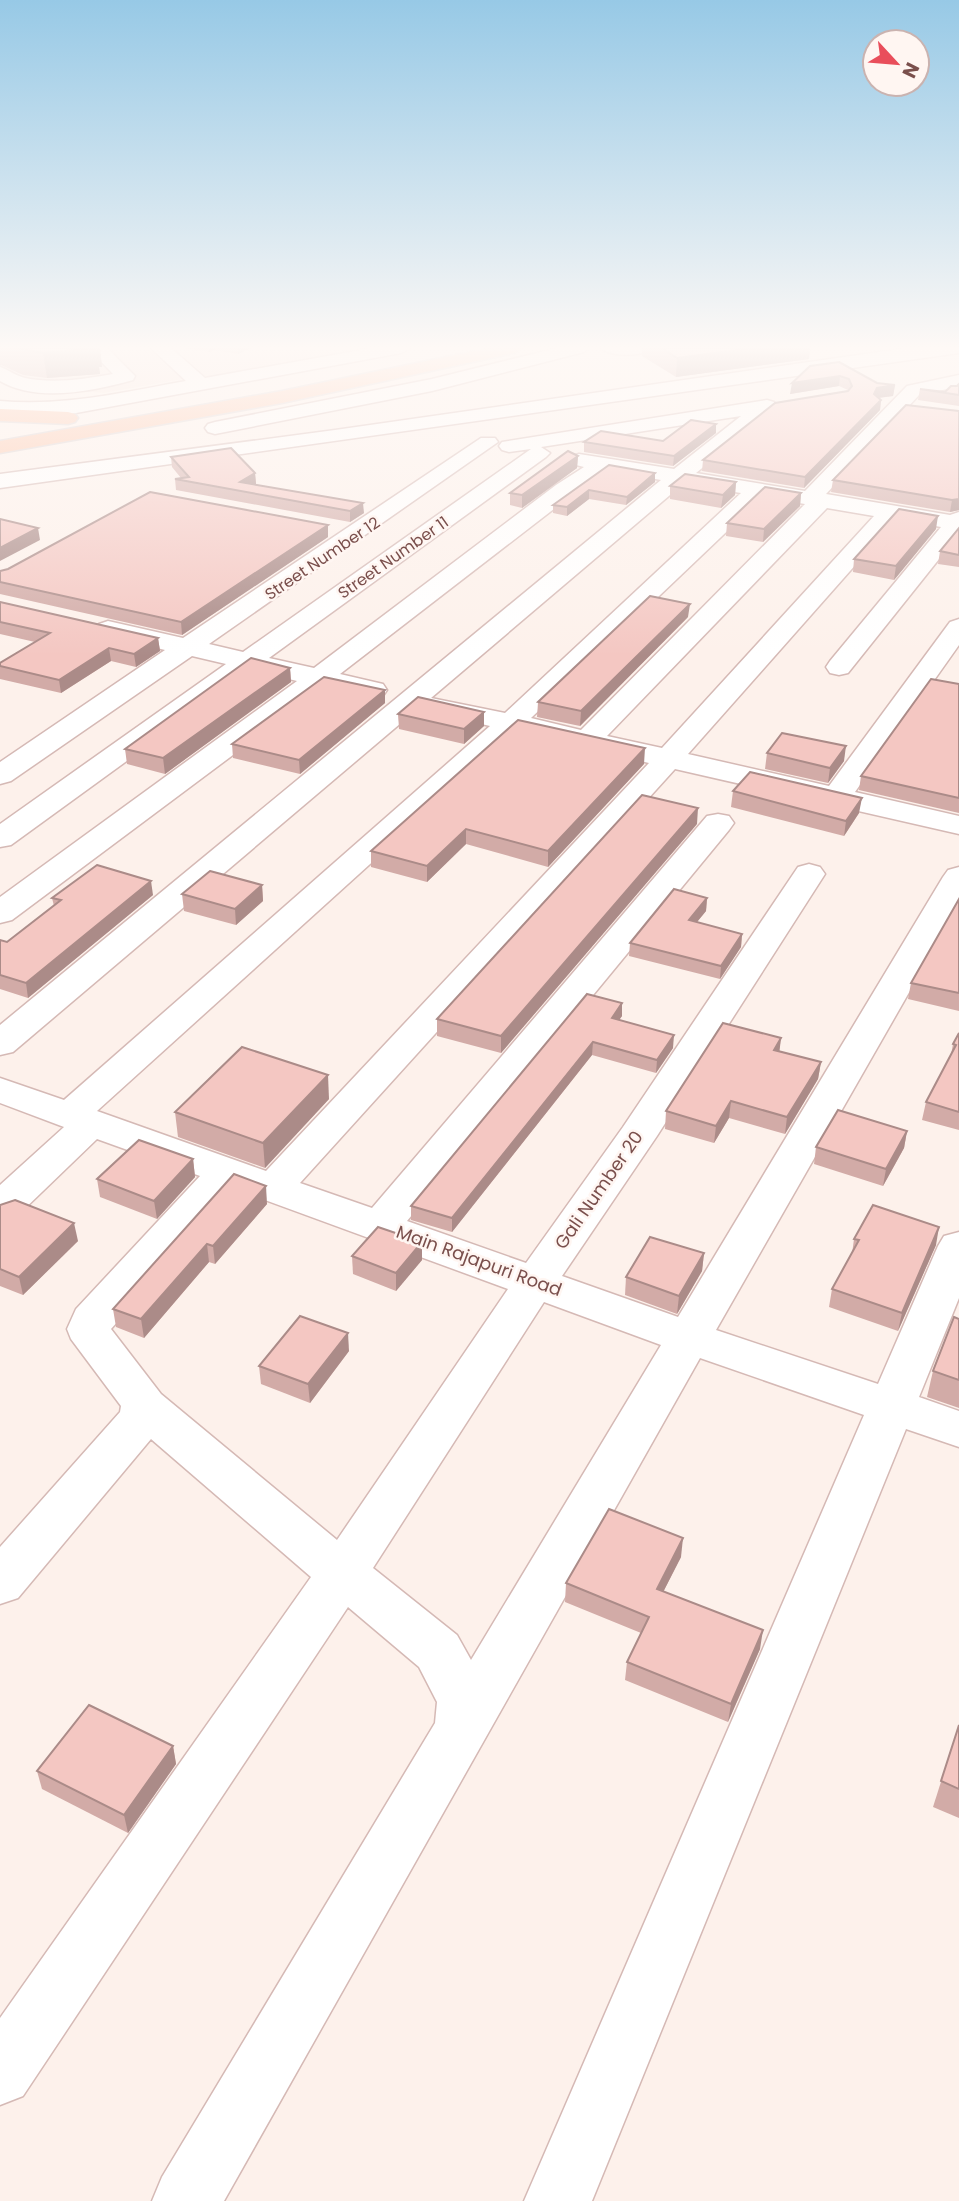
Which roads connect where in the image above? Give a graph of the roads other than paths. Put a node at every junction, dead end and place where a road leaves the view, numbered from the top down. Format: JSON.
{"nodes":[{"id":1,"x":77,"y":451,"type":"edge"},
{"id":2,"x":220,"y":451,"type":"edge"},
{"id":3,"x":487,"y":451,"type":"edge"},
{"id":4,"x":527,"y":451,"type":"edge"},
{"id":5,"x":711,"y":451,"type":"edge"},
{"id":6,"x":859,"y":451,"type":"edge"},
{"id":7,"x":539,"y":453,"type":"junction"},
{"id":8,"x":0,"y":464,"type":"edge"},
{"id":9,"x":604,"y":464,"type":"junction"},
{"id":10,"x":679,"y":476,"type":"junction"},
{"id":11,"x":0,"y":481,"type":"edge"},
{"id":12,"x":759,"y":489,"type":"junction"},
{"id":13,"x":816,"y":499,"type":"junction"},
{"id":14,"x":890,"y":512,"type":"junction"},
{"id":15,"x":958,"y":522,"type":"edge"},
{"id":16,"x":319,"y":525,"type":"edge"},
{"id":17,"x":358,"y":533,"type":"junction"},
{"id":18,"x":76,"y":621,"type":"edge"},
{"id":19,"x":959,"y":627,"type":"edge"},
{"id":20,"x":188,"y":648,"type":"junction"},
{"id":21,"x":247,"y":661,"type":"junction"},
{"id":22,"x":839,"y":667,"type":"dead end"},
{"id":23,"x":318,"y":678,"type":"junction"},
{"id":24,"x":413,"y":699,"type":"junction"},
{"id":25,"x":511,"y":722,"type":"junction"},
{"id":26,"x":587,"y":740,"type":"junction"},
{"id":27,"x":668,"y":758,"type":"junction"},
{"id":28,"x":0,"y":775,"type":"edge"},
{"id":29,"x":836,"y":797,"type":"junction"},
{"id":30,"x":718,"y":823,"type":"dead end"},
{"id":31,"x":959,"y":825,"type":"edge"},
{"id":32,"x":0,"y":838,"type":"edge"},
{"id":33,"x":809,"y":874,"type":"dead end"},
{"id":34,"x":959,"y":877,"type":"edge"},
{"id":35,"x":0,"y":913,"type":"edge"},
{"id":36,"x":0,"y":1044,"type":"edge"},
{"id":37,"x":0,"y":1090,"type":"edge"},
{"id":38,"x":81,"y":1119,"type":"junction"},
{"id":39,"x":228,"y":1171,"type":"junction"},
{"id":40,"x":274,"y":1187,"type":"junction"},
{"id":41,"x":0,"y":1208,"type":"edge"},
{"id":42,"x":380,"y":1226,"type":"junction"},
{"id":43,"x":959,"y":1246,"type":"edge"},
{"id":44,"x":535,"y":1282,"type":"junction"},
{"id":45,"x":687,"y":1337,"type":"junction"},
{"id":46,"x":144,"y":1405,"type":"junction"},
{"id":47,"x":890,"y":1406,"type":"junction"},
{"id":48,"x":959,"y":1429,"type":"edge"},
{"id":49,"x":342,"y":1574,"type":"junction"},
{"id":50,"x":0,"y":1583,"type":"edge"},
{"id":51,"x":462,"y":1724,"type":"junction"},
{"id":52,"x":0,"y":2073,"type":"edge"},
{"id":53,"x":186,"y":2201,"type":"edge"},
{"id":54,"x":558,"y":2201,"type":"edge"}],
"edges":[{"from":1,"to":8,"type":"street"},
{"from":2,"to":11,"type":"street"},
{"from":3,"to":17,"type":"street","name":"Street Number 12"},
{"from":4,"to":7,"type":"street"},
{"from":5,"to":10,"type":"street"},
{"from":6,"to":13,"type":"street"},
{"from":7,"to":9,"type":"street"},
{"from":7,"to":21,"type":"street","name":"Street Number 11"},
{"from":9,"to":10,"type":"street"},
{"from":9,"to":23,"type":"street"},
{"from":10,"to":12,"type":"street"},
{"from":10,"to":24,"type":"street"},
{"from":12,"to":13,"type":"street"},
{"from":12,"to":25,"type":"street"},
{"from":13,"to":14,"type":"street"},
{"from":13,"to":26,"type":"street"},
{"from":14,"to":15,"type":"street"},
{"from":14,"to":27,"type":"street"},
{"from":15,"to":22,"type":"street"},
{"from":16,"to":17,"type":"street"},
{"from":17,"to":20,"type":"street","name":"Street Number 12"},
{"from":18,"to":20,"type":"street"},
{"from":19,"to":29,"type":"street"},
{"from":20,"to":21,"type":"street"},
{"from":20,"to":28,"type":"street","name":"Street Number 12"},
{"from":21,"to":23,"type":"street"},
{"from":21,"to":32,"type":"street","name":"Street Number 11"},
{"from":23,"to":24,"type":"street"},
{"from":23,"to":35,"type":"street"},
{"from":24,"to":25,"type":"street"},
{"from":24,"to":36,"type":"street"},
{"from":25,"to":26,"type":"street"},
{"from":25,"to":38,"type":"street"},
{"from":26,"to":27,"type":"street"},
{"from":27,"to":29,"type":"street"},
{"from":27,"to":40,"type":"street"},
{"from":29,"to":31,"type":"street"},
{"from":30,"to":42,"type":"street"},
{"from":33,"to":44,"type":"street","name":"Gali Number 20"},
{"from":34,"to":45,"type":"street"},
{"from":37,"to":38,"type":"street","name":"Main Rajapuri Road"},
{"from":38,"to":39,"type":"street","name":"Main Rajapuri Road"},
{"from":38,"to":41,"type":"street"},
{"from":39,"to":40,"type":"street","name":"Main Rajapuri Road"},
{"from":39,"to":46,"type":"street"},
{"from":40,"to":42,"type":"street","name":"Main Rajapuri Road"},
{"from":42,"to":44,"type":"street","name":"Main Rajapuri Road"},
{"from":43,"to":47,"type":"street"},
{"from":44,"to":45,"type":"street","name":"Main Rajapuri Road"},
{"from":44,"to":49,"type":"street","name":"Gali Number 20"},
{"from":45,"to":47,"type":"street","name":"Main Rajapuri Road"},
{"from":45,"to":51,"type":"street"},
{"from":46,"to":49,"type":"street"},
{"from":46,"to":50,"type":"street"},
{"from":47,"to":48,"type":"street","name":"Main Rajapuri Road"},
{"from":47,"to":54,"type":"street"},
{"from":49,"to":51,"type":"street"},
{"from":49,"to":52,"type":"street","name":"Gali Number 20"},
{"from":51,"to":53,"type":"street"}]}
